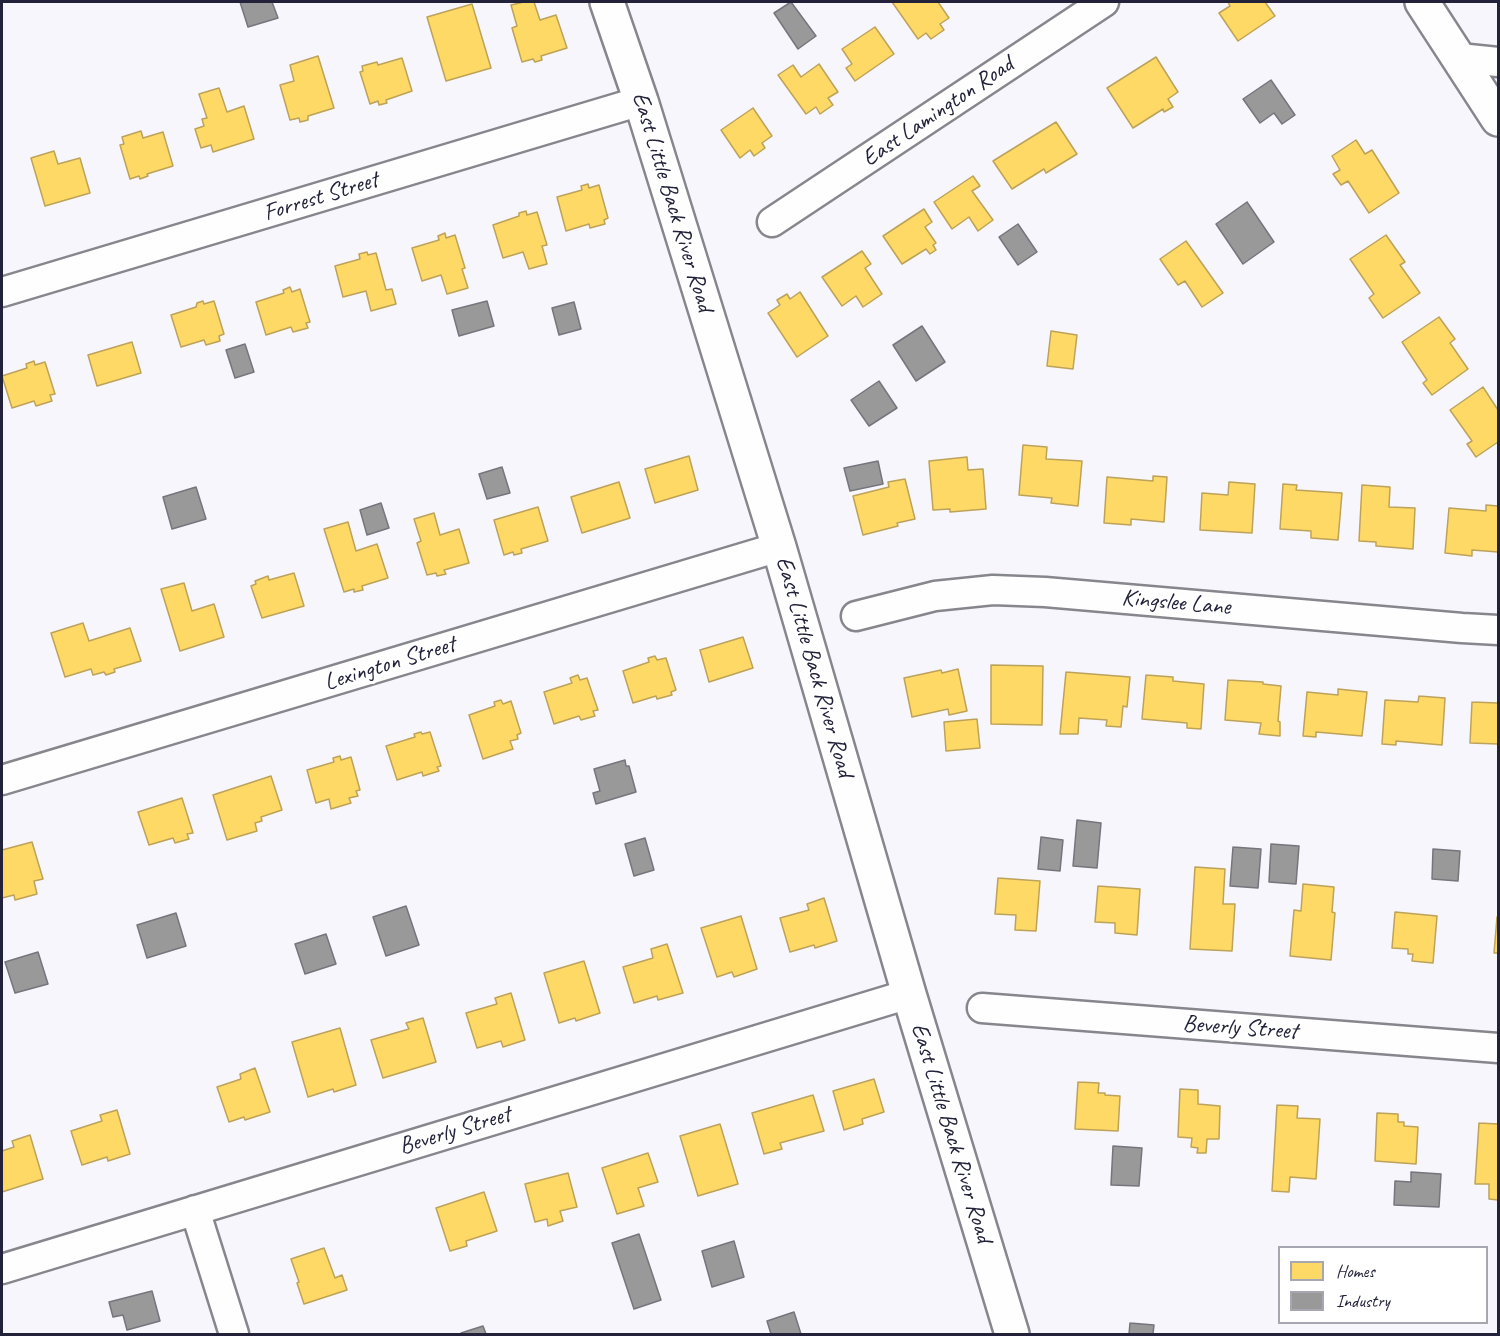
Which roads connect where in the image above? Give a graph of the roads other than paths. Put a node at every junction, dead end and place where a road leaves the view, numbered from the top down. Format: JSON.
{"nodes":[{"id":1,"x":608,"y":2,"type":"edge"},
{"id":2,"x":1104,"y":2,"type":"edge"},
{"id":3,"x":1422,"y":2,"type":"edge"},
{"id":4,"x":1459,"y":58,"type":"junction"},
{"id":5,"x":1498,"y":62,"type":"edge"},
{"id":6,"x":641,"y":101,"type":"junction"},
{"id":7,"x":1498,"y":119,"type":"edge"},
{"id":8,"x":772,"y":222,"type":"dead end"},
{"id":9,"x":2,"y":292,"type":"edge"},
{"id":10,"x":779,"y":547,"type":"junction"},
{"id":11,"x":856,"y":616,"type":"dead end"},
{"id":12,"x":1498,"y":630,"type":"edge"},
{"id":13,"x":2,"y":780,"type":"edge"},
{"id":14,"x":909,"y":994,"type":"junction"},
{"id":15,"x":982,"y":1008,"type":"dead end"},
{"id":16,"x":1498,"y":1048,"type":"edge"},
{"id":17,"x":195,"y":1210,"type":"junction"},
{"id":18,"x":2,"y":1269,"type":"edge"},
{"id":19,"x":234,"y":1335,"type":"edge"},
{"id":20,"x":1012,"y":1335,"type":"edge"}],
"edges":[{"from":1,"to":6,"type":"street","name":"East Little Back River Road"},
{"from":2,"to":8,"type":"street","name":"East Lamington Road"},
{"from":3,"to":4,"type":"street"},
{"from":4,"to":5,"type":"street"},
{"from":4,"to":7,"type":"street"},
{"from":6,"to":9,"type":"street","name":"Forrest Street"},
{"from":6,"to":10,"type":"street","name":"East Little Back River Road"},
{"from":10,"to":13,"type":"street","name":"Lexington Street"},
{"from":10,"to":14,"type":"street","name":"East Little Back River Road"},
{"from":11,"to":12,"type":"street","name":"Kingslee Lane"},
{"from":14,"to":17,"type":"street","name":"Beverly Street"},
{"from":14,"to":20,"type":"street","name":"East Little Back River Road"},
{"from":15,"to":16,"type":"street","name":"Beverly Street"},
{"from":17,"to":18,"type":"street","name":"Beverly Street"},
{"from":17,"to":19,"type":"street"}]}
